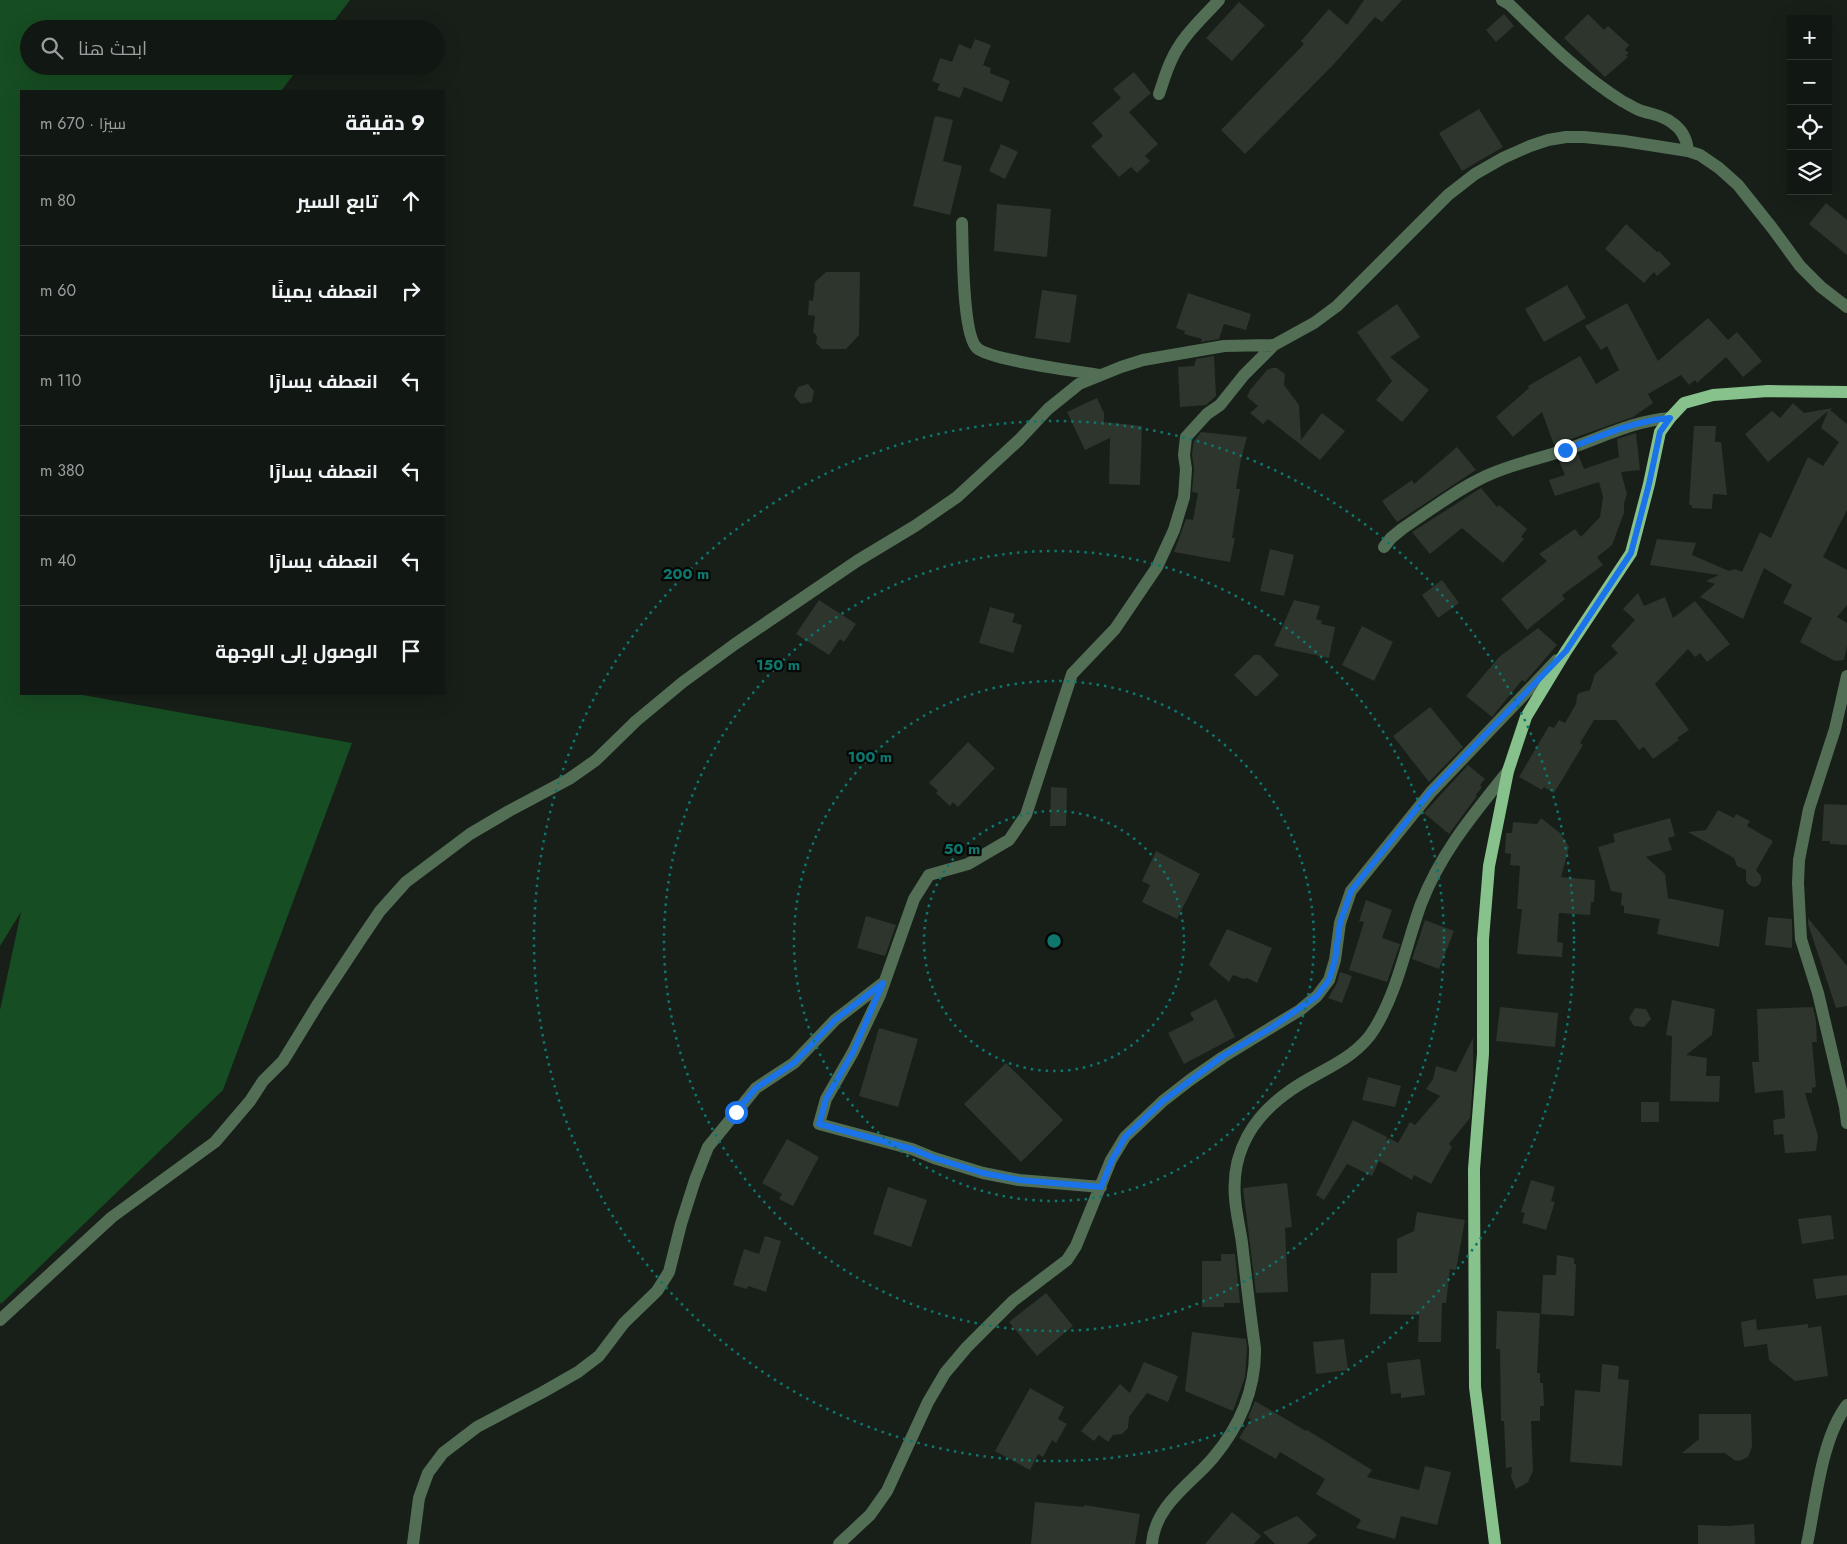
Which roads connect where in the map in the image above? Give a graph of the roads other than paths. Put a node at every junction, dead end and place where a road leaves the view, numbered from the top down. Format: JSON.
{"nodes":[{"id":1,"x":1218,"y":0,"type":"edge"},
{"id":2,"x":1506,"y":1,"type":"edge"},
{"id":3,"x":1159,"y":94,"type":"dead end"},
{"id":4,"x":1688,"y":151,"type":"junction"},
{"id":5,"x":962,"y":223,"type":"dead end"},
{"id":6,"x":1847,"y":308,"type":"edge"},
{"id":7,"x":1274,"y":345,"type":"junction"},
{"id":8,"x":1100,"y":375,"type":"junction"},
{"id":9,"x":1847,"y":392,"type":"edge"},
{"id":10,"x":1670,"y":418,"type":"junction"},
{"id":11,"x":1384,"y":547,"type":"dead end"},
{"id":12,"x":1566,"y":651,"type":"junction"},
{"id":13,"x":1847,"y":676,"type":"edge"},
{"id":14,"x":1508,"y":771,"type":"junction"},
{"id":15,"x":883,"y":983,"type":"junction"},
{"id":16,"x":1847,"y":1123,"type":"edge"},
{"id":17,"x":1101,"y":1187,"type":"junction"},
{"id":18,"x":0,"y":1320,"type":"edge"},
{"id":19,"x":1847,"y":1405,"type":"edge"},
{"id":20,"x":413,"y":1544,"type":"edge"},
{"id":21,"x":839,"y":1544,"type":"edge"},
{"id":22,"x":1152,"y":1544,"type":"edge"},
{"id":23,"x":1495,"y":1544,"type":"edge"},
{"id":24,"x":1806,"y":1544,"type":"edge"}],
"edges":[{"from":1,"to":3,"type":"street"},
{"from":2,"to":4,"type":"street"},
{"from":4,"to":6,"type":"street"},
{"from":4,"to":7,"type":"street"},
{"from":5,"to":8,"type":"street"},
{"from":7,"to":8,"type":"street"},
{"from":7,"to":15,"type":"street"},
{"from":8,"to":18,"type":"street"},
{"from":9,"to":10,"type":"main road"},
{"from":10,"to":11,"type":"street"},
{"from":10,"to":12,"type":"main road"},
{"from":12,"to":14,"type":"main road"},
{"from":12,"to":17,"type":"street"},
{"from":13,"to":16,"type":"street"},
{"from":14,"to":22,"type":"street"},
{"from":14,"to":23,"type":"main road"},
{"from":15,"to":17,"type":"street"},
{"from":15,"to":20,"type":"street"},
{"from":17,"to":21,"type":"street"},
{"from":19,"to":24,"type":"street"}]}
